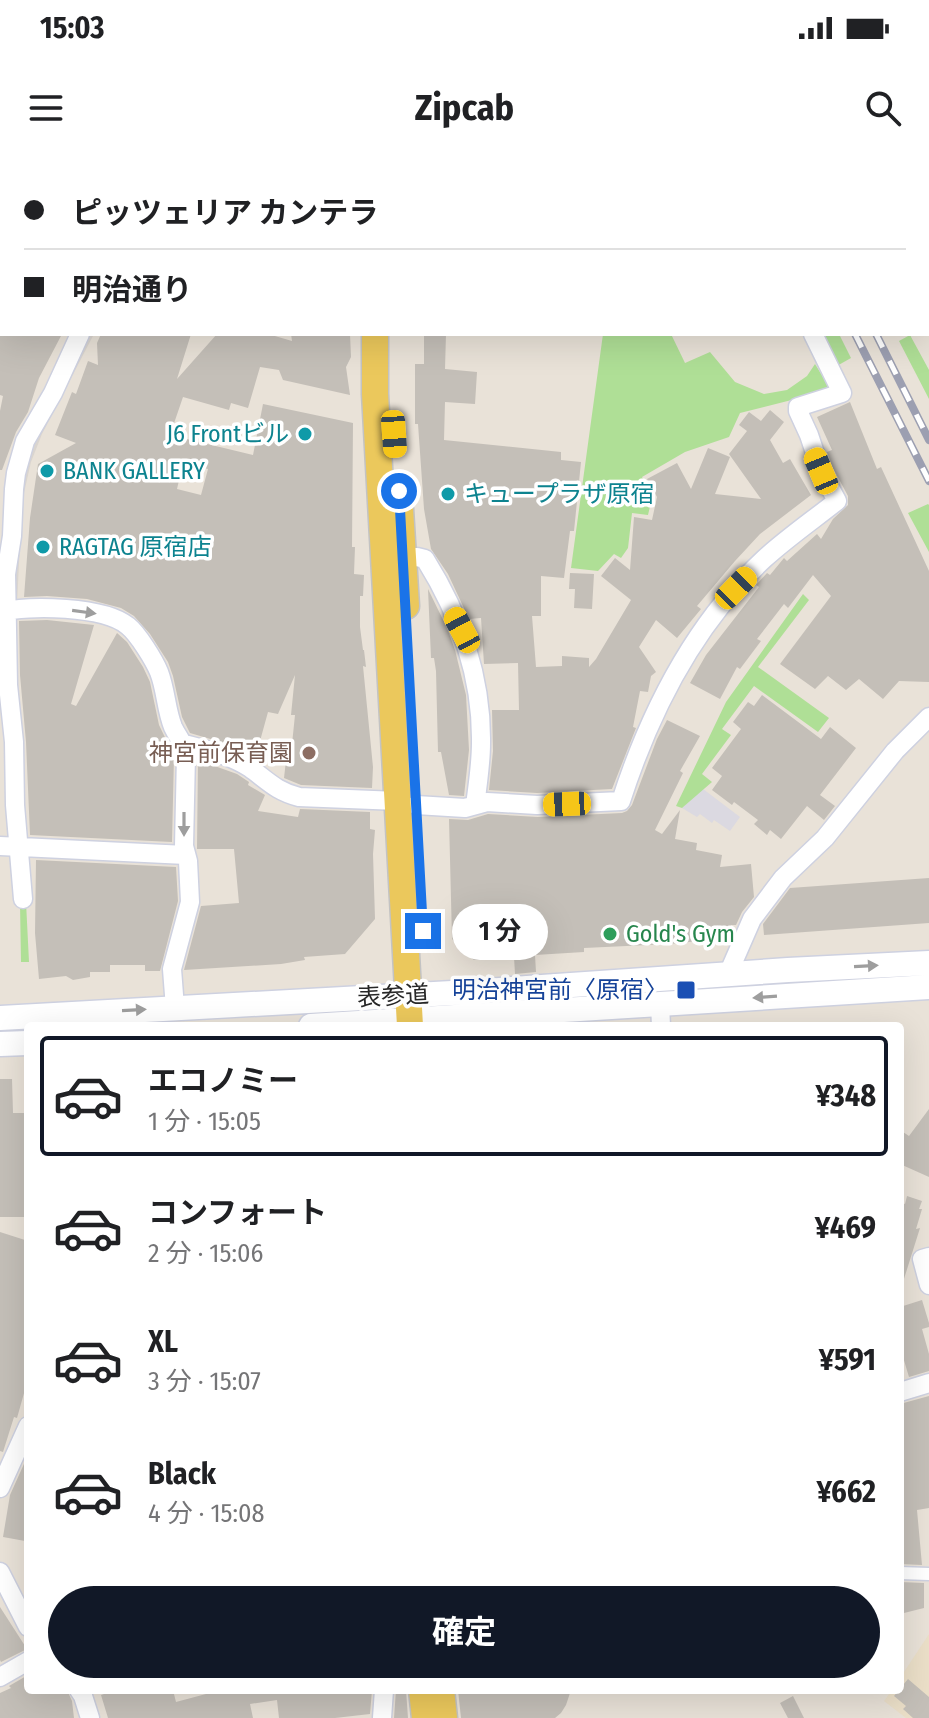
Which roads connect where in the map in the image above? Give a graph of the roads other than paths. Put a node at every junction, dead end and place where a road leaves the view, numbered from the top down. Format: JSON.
{"nodes":[{"id":1,"x":79,"y":336,"type":"edge"},
{"id":2,"x":375,"y":336,"type":"edge"},
{"id":3,"x":393,"y":336,"type":"edge"},
{"id":4,"x":814,"y":336,"type":"edge"},
{"id":5,"x":403,"y":558,"type":"junction"},
{"id":6,"x":4,"y":612,"type":"edge"},
{"id":7,"x":929,"y":717,"type":"edge"},
{"id":8,"x":184,"y":744,"type":"junction"},
{"id":9,"x":407,"y":803,"type":"junction"},
{"id":10,"x":475,"y":805,"type":"junction"},
{"id":11,"x":10,"y":846,"type":"edge"},
{"id":12,"x":186,"y":855,"type":"junction"},
{"id":13,"x":23,"y":899,"type":"dead end"},
{"id":14,"x":929,"y":963,"type":"edge"},
{"id":15,"x":728,"y":974,"type":"junction"},
{"id":16,"x":929,"y":987,"type":"edge"},
{"id":17,"x":175,"y":1008,"type":"junction"},
{"id":18,"x":418,"y":1013,"type":"edge"},
{"id":19,"x":661,"y":1015,"type":"edge"},
{"id":20,"x":0,"y":1018,"type":"edge"},
{"id":21,"x":344,"y":1022,"type":"edge"},
{"id":22,"x":24,"y":1043,"type":"edge"},
{"id":23,"x":0,"y":1044,"type":"edge"},
{"id":24,"x":929,"y":1257,"type":"edge"},
{"id":25,"x":929,"y":1285,"type":"edge"},
{"id":26,"x":929,"y":1383,"type":"edge"},
{"id":27,"x":904,"y":1385,"type":"edge"},
{"id":28,"x":24,"y":1435,"type":"edge"},
{"id":29,"x":0,"y":1488,"type":"edge"},
{"id":30,"x":0,"y":1572,"type":"edge"},
{"id":31,"x":904,"y":1573,"type":"edge"},
{"id":32,"x":929,"y":1574,"type":"edge"},
{"id":33,"x":24,"y":1619,"type":"edge"},
{"id":34,"x":24,"y":1663,"type":"edge"},
{"id":35,"x":0,"y":1677,"type":"edge"},
{"id":36,"x":82,"y":1694,"type":"edge"},
{"id":37,"x":384,"y":1694,"type":"edge"},
{"id":38,"x":422,"y":1694,"type":"edge"},
{"id":39,"x":441,"y":1694,"type":"edge"},
{"id":40,"x":90,"y":1718,"type":"edge"},
{"id":41,"x":382,"y":1718,"type":"edge"},
{"id":42,"x":425,"y":1718,"type":"edge"},
{"id":43,"x":444,"y":1718,"type":"edge"}],
"edges":[{"from":1,"to":6,"type":"street"},
{"from":2,"to":9,"type":"main road"},
{"from":3,"to":5,"type":"main road"},
{"from":4,"to":10,"type":"street"},
{"from":5,"to":9,"type":"main road"},
{"from":5,"to":10,"type":"street"},
{"from":6,"to":8,"type":"street","one_way":true},
{"from":6,"to":11,"type":"street"},
{"from":7,"to":15,"type":"street"},
{"from":8,"to":9,"type":"street"},
{"from":8,"to":12,"type":"street","one_way":true},
{"from":9,"to":10,"type":"street"},
{"from":9,"to":18,"type":"main road"},
{"from":11,"to":12,"type":"street"},
{"from":11,"to":13,"type":"street"},
{"from":12,"to":17,"type":"street"},
{"from":15,"to":14,"type":"main road","name":"表参道","one_way":true},
{"from":15,"to":18,"type":"main road","name":"表参道"},
{"from":16,"to":19,"type":"main road","name":"表参道","one_way":true},
{"from":17,"to":18,"type":"main road","name":"表参道"},
{"from":20,"to":17,"type":"main road","name":"表参道","one_way":true},
{"from":18,"to":19,"type":"main road","name":"表参道"},
{"from":18,"to":21,"type":"main road","name":"表参道"},
{"from":22,"to":23,"type":"main road"},
{"from":24,"to":25,"type":"street"},
{"from":26,"to":27,"type":"street"},
{"from":28,"to":29,"type":"street"},
{"from":30,"to":33,"type":"street"},
{"from":31,"to":32,"type":"street"},
{"from":34,"to":35,"type":"street"},
{"from":36,"to":40,"type":"street"},
{"from":37,"to":41,"type":"street"},
{"from":38,"to":42,"type":"main road"},
{"from":39,"to":43,"type":"main road"}]}
